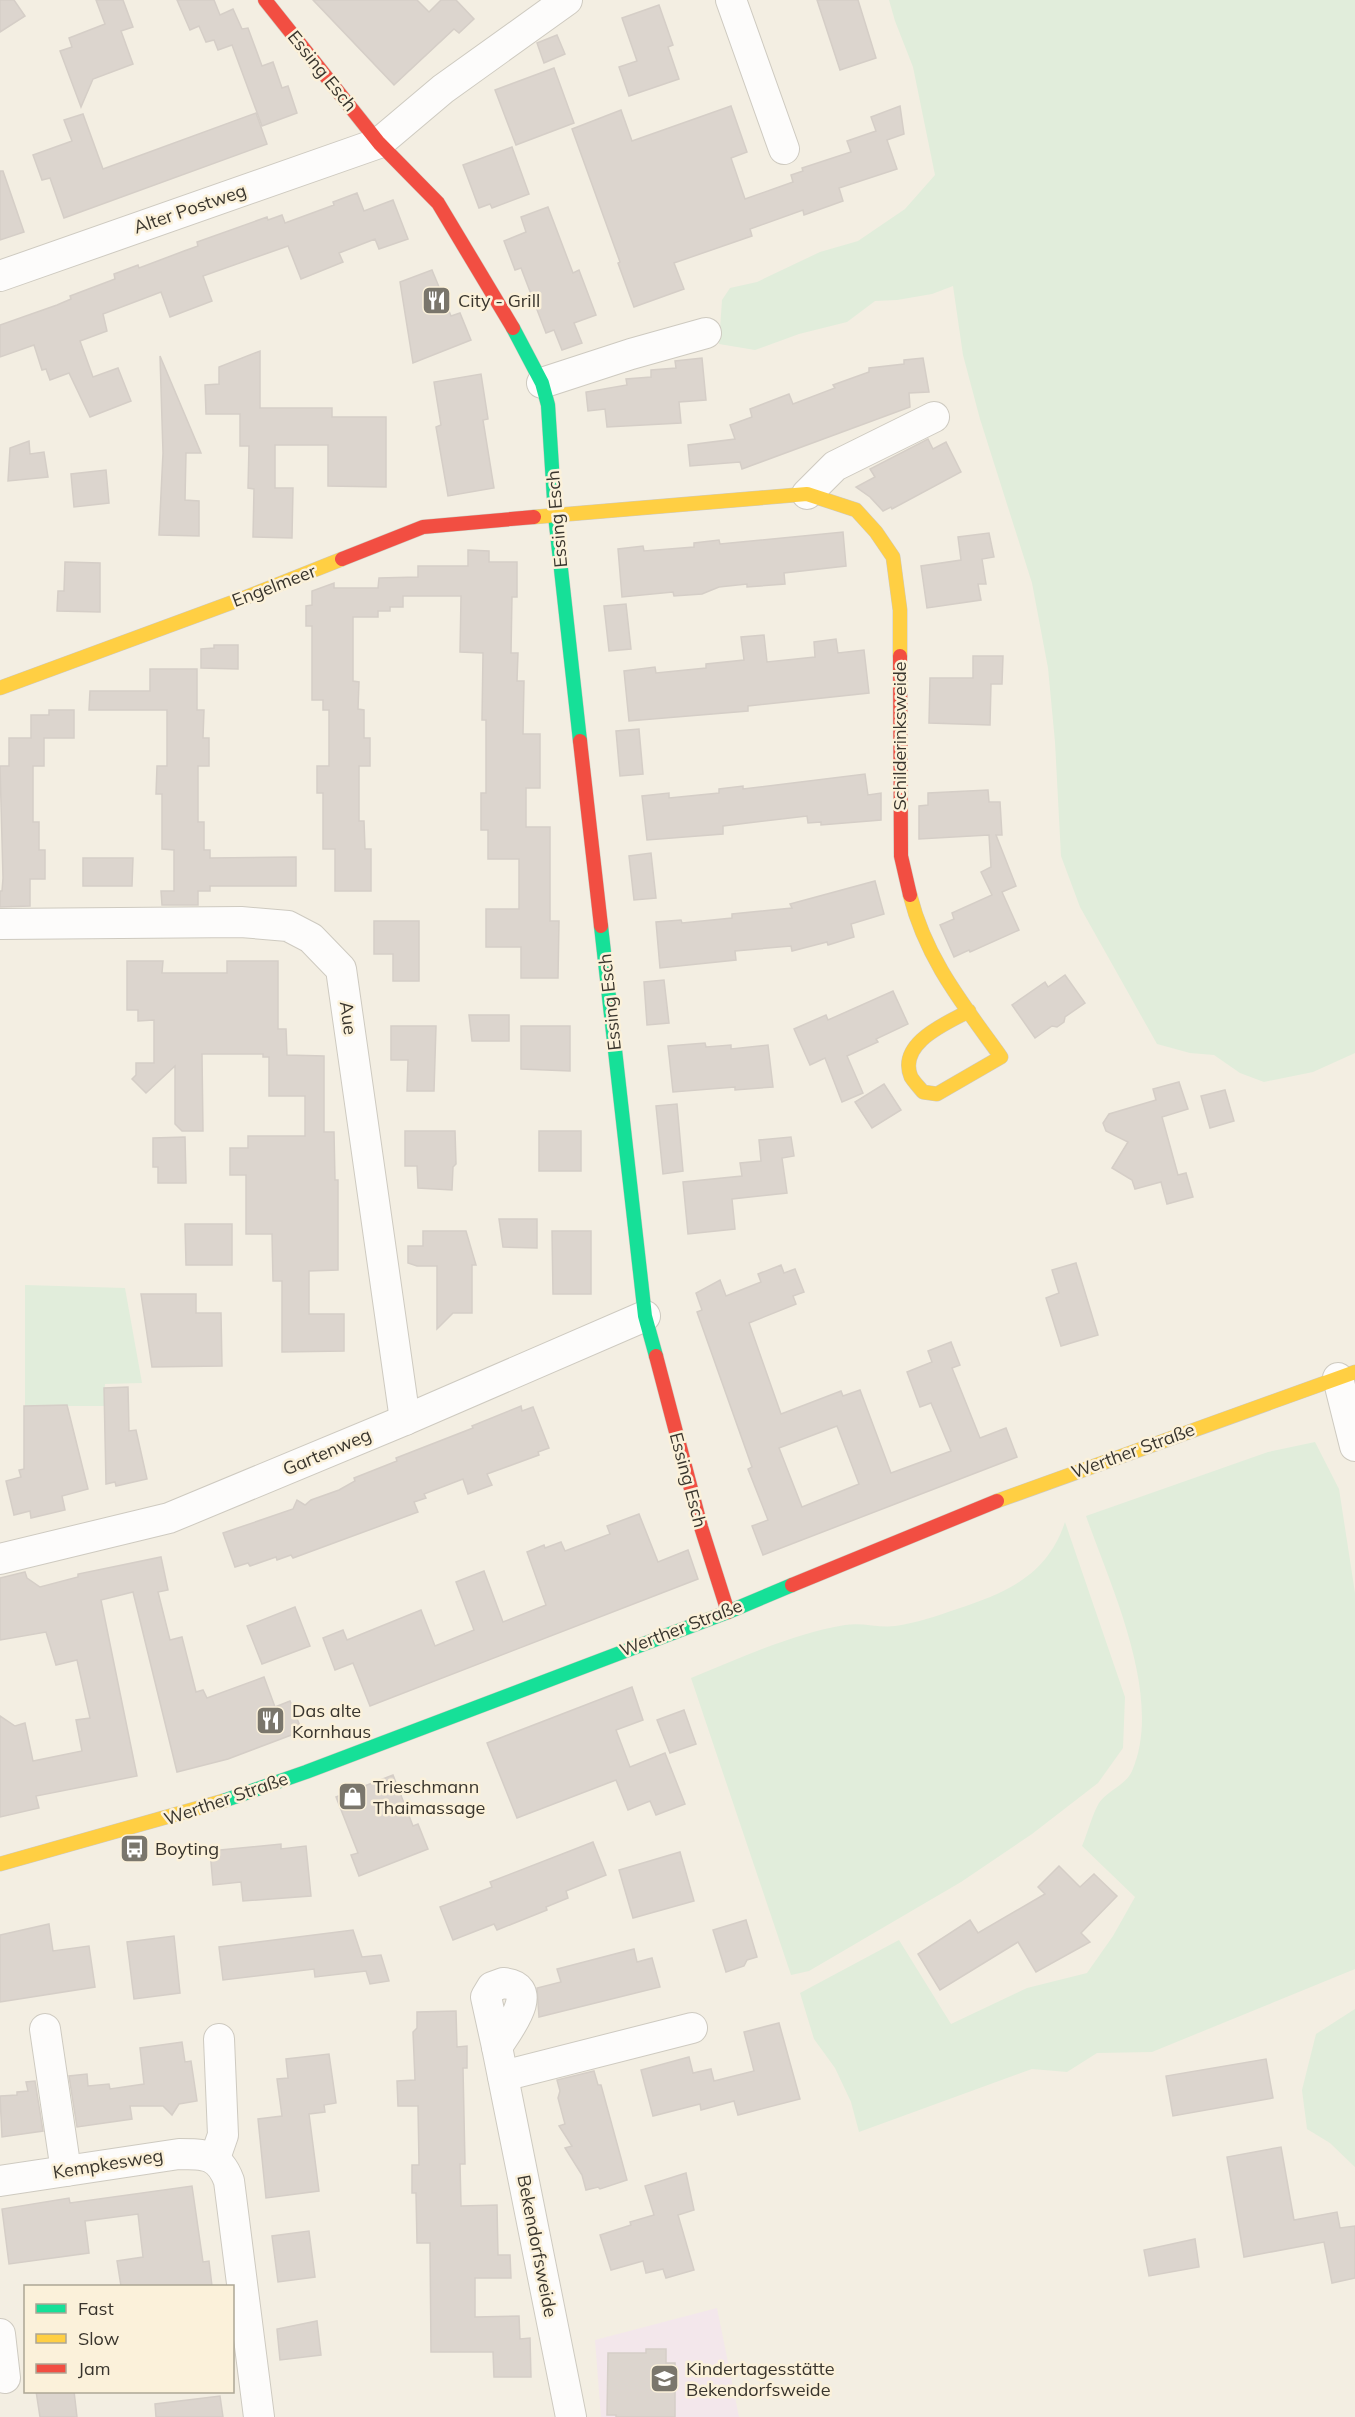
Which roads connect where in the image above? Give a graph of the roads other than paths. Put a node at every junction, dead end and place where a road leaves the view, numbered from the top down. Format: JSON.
{"nodes":[{"id":1,"x":265,"y":0,"type":"edge"},
{"id":2,"x":567,"y":0,"type":"edge"},
{"id":3,"x":731,"y":0,"type":"edge"},
{"id":4,"x":379,"y":143,"type":"junction"},
{"id":5,"x":784,"y":149,"type":"dead end"},
{"id":6,"x":0,"y":276,"type":"edge"},
{"id":7,"x":706,"y":333,"type":"dead end"},
{"id":8,"x":542,"y":383,"type":"junction"},
{"id":9,"x":934,"y":417,"type":"dead end"},
{"id":10,"x":807,"y":494,"type":"junction"},
{"id":11,"x":555,"y":515,"type":"junction"},
{"id":12,"x":0,"y":688,"type":"edge"},
{"id":13,"x":0,"y":924,"type":"edge"},
{"id":14,"x":969,"y":1011,"type":"junction"},
{"id":15,"x":645,"y":1316,"type":"junction"},
{"id":16,"x":1347,"y":1375,"type":"edge"},
{"id":17,"x":405,"y":1420,"type":"junction"},
{"id":18,"x":1355,"y":1446,"type":"edge"},
{"id":19,"x":0,"y":1559,"type":"edge"},
{"id":20,"x":728,"y":1612,"type":"junction"},
{"id":21,"x":0,"y":1864,"type":"edge"},
{"id":22,"x":692,"y":2028,"type":"dead end"},
{"id":23,"x":45,"y":2029,"type":"dead end"},
{"id":24,"x":219,"y":2039,"type":"dead end"},
{"id":25,"x":497,"y":2047,"type":"dead end"},
{"id":26,"x":503,"y":2076,"type":"junction"},
{"id":27,"x":215,"y":2158,"type":"junction"},
{"id":28,"x":66,"y":2171,"type":"junction"},
{"id":29,"x":0,"y":2181,"type":"edge"},
{"id":30,"x":0,"y":2334,"type":"edge"},
{"id":31,"x":5,"y":2378,"type":"dead end"},
{"id":32,"x":259,"y":2417,"type":"edge"},
{"id":33,"x":571,"y":2417,"type":"edge"}],
"edges":[{"from":1,"to":4,"type":"street","name":"Essing Esch"},
{"from":2,"to":4,"type":"street"},
{"from":3,"to":5,"type":"street"},
{"from":4,"to":6,"type":"street","name":"Alter Postweg"},
{"from":4,"to":8,"type":"street","name":"Essing Esch"},
{"from":7,"to":8,"type":"street"},
{"from":8,"to":11,"type":"street","name":"Essing Esch"},
{"from":9,"to":10,"type":"street"},
{"from":10,"to":11,"type":"street","name":"Schilderinksweide"},
{"from":10,"to":14,"type":"street","name":"Schilderinksweide"},
{"from":11,"to":12,"type":"street","name":"Engelmeer"},
{"from":11,"to":15,"type":"street","name":"Essing Esch"},
{"from":13,"to":17,"type":"street","name":"Aue"},
{"from":14,"to":14,"type":"street","name":"Schilderinksweide"},
{"from":15,"to":17,"type":"street","name":"Gartenweg"},
{"from":15,"to":20,"type":"street","name":"Essing Esch"},
{"from":16,"to":18,"type":"street"},
{"from":16,"to":20,"type":"street","name":"Werther Straße"},
{"from":17,"to":19,"type":"street","name":"Gartenweg"},
{"from":20,"to":21,"type":"street","name":"Werther Straße"},
{"from":22,"to":26,"type":"street"},
{"from":23,"to":28,"type":"street"},
{"from":24,"to":27,"type":"street"},
{"from":25,"to":26,"type":"street","name":"Bekendorfsweide"},
{"from":26,"to":33,"type":"street","name":"Bekendorfsweide"},
{"from":27,"to":28,"type":"street","name":"Kempkesweg"},
{"from":27,"to":32,"type":"street"},
{"from":28,"to":29,"type":"street","name":"Kempkesweg"},
{"from":30,"to":31,"type":"street"}]}
